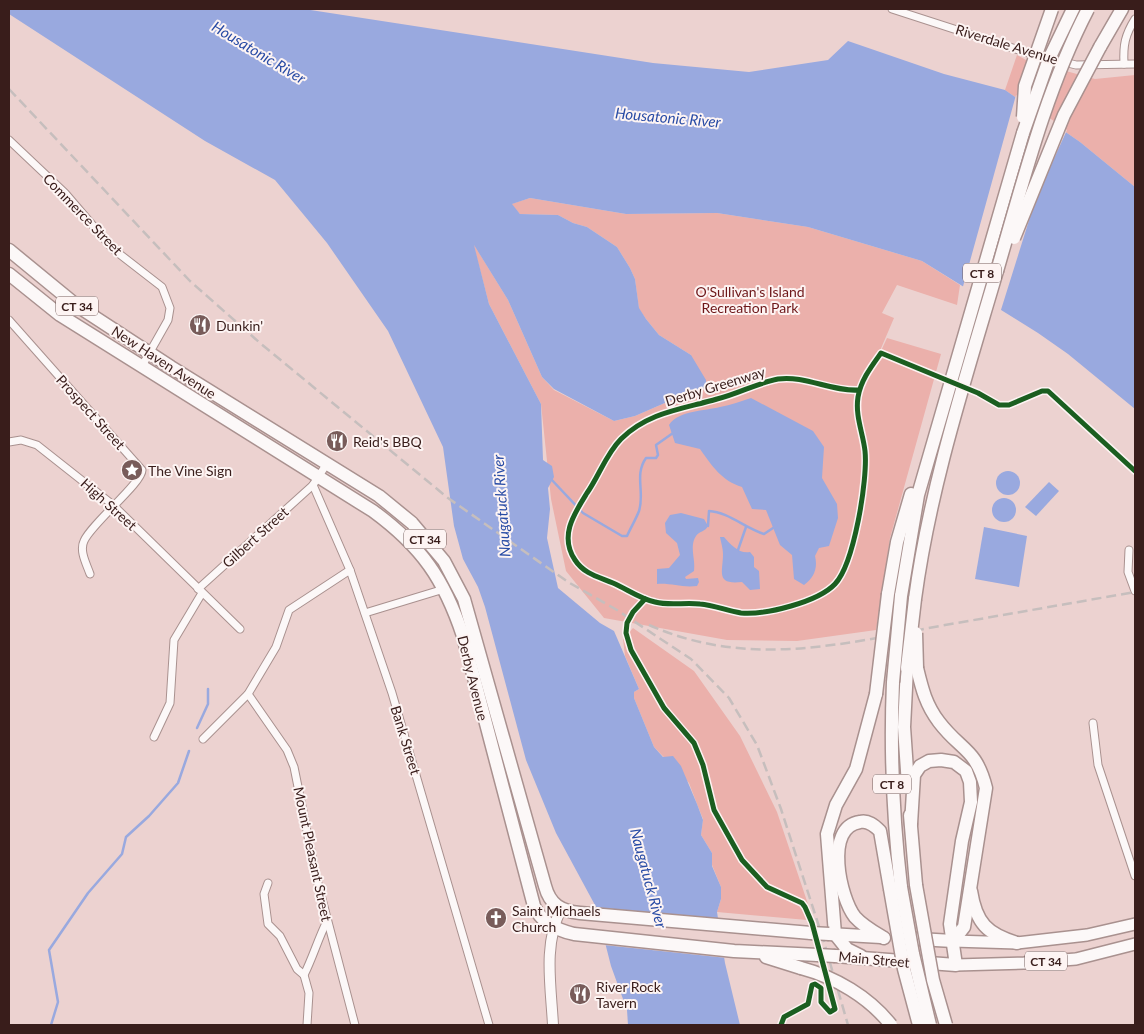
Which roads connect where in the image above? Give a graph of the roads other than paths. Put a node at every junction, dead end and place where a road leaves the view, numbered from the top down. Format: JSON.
{"nodes":[{"id":1,"x":892,"y":9,"type":"edge"},
{"id":2,"x":1052,"y":9,"type":"edge"},
{"id":3,"x":1073,"y":9,"type":"edge"},
{"id":4,"x":1088,"y":9,"type":"edge"},
{"id":5,"x":1122,"y":9,"type":"edge"},
{"id":6,"x":1135,"y":19,"type":"edge"},
{"id":7,"x":1124,"y":64,"type":"junction"},
{"id":8,"x":1135,"y":64,"type":"edge"},
{"id":9,"x":1023,"y":132,"type":"junction"},
{"id":10,"x":9,"y":140,"type":"edge"},
{"id":11,"x":9,"y":250,"type":"edge"},
{"id":12,"x":997,"y":272,"type":"junction"},
{"id":13,"x":9,"y":274,"type":"edge"},
{"id":14,"x":9,"y":320,"type":"edge"},
{"id":15,"x":11,"y":329,"type":"edge"},
{"id":16,"x":150,"y":354,"type":"junction"},
{"id":17,"x":142,"y":366,"type":"junction"},
{"id":18,"x":9,"y":442,"type":"edge"},
{"id":19,"x":326,"y":465,"type":"junction"},
{"id":20,"x":315,"y":481,"type":"junction"},
{"id":21,"x":113,"y":505,"type":"junction"},
{"id":22,"x":1129,"y":550,"type":"dead end"},
{"id":23,"x":350,"y":570,"type":"junction"},
{"id":24,"x":90,"y":574,"type":"dead end"},
{"id":25,"x":444,"y":589,"type":"junction"},
{"id":26,"x":200,"y":591,"type":"junction"},
{"id":27,"x":1135,"y":591,"type":"edge"},
{"id":28,"x":895,"y":595,"type":"junction"},
{"id":29,"x":365,"y":613,"type":"junction"},
{"id":30,"x":240,"y":629,"type":"dead end"},
{"id":31,"x":473,"y":651,"type":"junction"},
{"id":32,"x":912,"y":668,"type":"junction"},
{"id":33,"x":248,"y":694,"type":"junction"},
{"id":34,"x":1093,"y":723,"type":"dead end"},
{"id":35,"x":154,"y":737,"type":"dead end"},
{"id":36,"x":203,"y":739,"type":"dead end"},
{"id":37,"x":515,"y":784,"type":"junction"},
{"id":38,"x":502,"y":787,"type":"junction"},
{"id":39,"x":911,"y":824,"type":"junction"},
{"id":40,"x":1135,"y":876,"type":"edge"},
{"id":41,"x":971,"y":879,"type":"junction"},
{"id":42,"x":268,"y":883,"type":"dead end"},
{"id":43,"x":896,"y":888,"type":"junction"},
{"id":44,"x":561,"y":909,"type":"junction"},
{"id":45,"x":328,"y":920,"type":"junction"},
{"id":46,"x":1135,"y":924,"type":"edge"},
{"id":47,"x":553,"y":927,"type":"junction"},
{"id":48,"x":832,"y":934,"type":"junction"},
{"id":49,"x":884,"y":938,"type":"junction"},
{"id":50,"x":954,"y":941,"type":"junction"},
{"id":51,"x":1017,"y":943,"type":"junction"},
{"id":52,"x":1135,"y":944,"type":"edge"},
{"id":53,"x":754,"y":952,"type":"junction"},
{"id":54,"x":864,"y":958,"type":"junction"},
{"id":55,"x":956,"y":965,"type":"junction"},
{"id":56,"x":304,"y":975,"type":"junction"},
{"id":57,"x":307,"y":1025,"type":"edge"},
{"id":58,"x":355,"y":1025,"type":"edge"},
{"id":59,"x":489,"y":1025,"type":"edge"},
{"id":60,"x":553,"y":1025,"type":"edge"},
{"id":61,"x":891,"y":1025,"type":"edge"},
{"id":62,"x":919,"y":1025,"type":"edge"},
{"id":63,"x":930,"y":1025,"type":"edge"},
{"id":64,"x":946,"y":1025,"type":"edge"}],
"edges":[{"from":1,"to":7,"type":"street","name":"Riverdale Avenue"},
{"from":2,"to":9,"type":"highway","bridge":true},
{"from":3,"to":9,"type":"highway","number":"CT 8","bridge":true},
{"from":4,"to":12,"type":"highway","number":"CT 8","bridge":true},
{"from":5,"to":12,"type":"highway","bridge":true},
{"from":6,"to":7,"type":"street"},
{"from":7,"to":8,"type":"street","name":"Riverdale Avenue"},
{"from":9,"to":28,"type":"highway","number":"CT 8"},
{"from":10,"to":16,"type":"street","name":"Commerce Street"},
{"from":11,"to":16,"type":"highway","name":"New Haven Avenue","number":"CT 34"},
{"from":12,"to":32,"type":"highway","number":"CT 8","bridge":true},
{"from":13,"to":17,"type":"highway","name":"New Haven Avenue","number":"CT 34"},
{"from":14,"to":15,"type":"street","name":"Prospect Street"},
{"from":15,"to":21,"type":"street","name":"Prospect Street"},
{"from":16,"to":17,"type":"street","name":"Commerce Street"},
{"from":16,"to":19,"type":"highway","name":"New Haven Avenue","number":"CT 34"},
{"from":17,"to":20,"type":"highway","name":"New Haven Avenue","number":"CT 34"},
{"from":18,"to":21,"type":"street","name":"High Street"},
{"from":19,"to":20,"type":"street"},
{"from":19,"to":31,"type":"highway","name":"Derby Avenue","number":"CT 34"},
{"from":20,"to":23,"type":"street","name":"Bank Street"},
{"from":20,"to":25,"type":"highway","name":"Derby Avenue","number":"CT 34"},
{"from":20,"to":26,"type":"street","name":"Gilbert Street"},
{"from":21,"to":24,"type":"street","name":"Prospect Street"},
{"from":21,"to":26,"type":"street","name":"High Street"},
{"from":22,"to":27,"type":"street"},
{"from":23,"to":29,"type":"street","name":"Bank Street"},
{"from":23,"to":33,"type":"street"},
{"from":25,"to":29,"type":"street"},
{"from":25,"to":31,"type":"highway","name":"Derby Avenue","number":"CT 34"},
{"from":26,"to":30,"type":"street","name":"High Street"},
{"from":26,"to":35,"type":"street","name":"Gilbert Street"},
{"from":28,"to":43,"type":"highway","number":"CT 8","bridge":true},
{"from":28,"to":48,"type":"highway","bridge":true},
{"from":29,"to":59,"type":"street","name":"Bank Street"},
{"from":31,"to":37,"type":"highway","name":"Derby Avenue","number":"CT 34"},
{"from":31,"to":38,"type":"highway","name":"Derby Avenue","number":"CT 34"},
{"from":32,"to":39,"type":"highway","number":"CT 8"},
{"from":32,"to":41,"type":"highway"},
{"from":33,"to":36,"type":"street"},
{"from":33,"to":45,"type":"street","name":"Mount Pleasant Street"},
{"from":34,"to":40,"type":"street"},
{"from":37,"to":38,"type":"highway"},
{"from":37,"to":44,"type":"highway","name":"Derby Avenue","number":"CT 34"},
{"from":38,"to":47,"type":"highway","name":"Derby Avenue","number":"CT 34"},
{"from":39,"to":50,"type":"highway"},
{"from":39,"to":64,"type":"highway","number":"CT 8","bridge":true},
{"from":41,"to":50,"type":"highway"},
{"from":41,"to":51,"type":"highway"},
{"from":42,"to":56,"type":"street"},
{"from":43,"to":49,"type":"highway"},
{"from":43,"to":62,"type":"highway","bridge":true},
{"from":43,"to":63,"type":"highway","number":"CT 8","bridge":true},
{"from":44,"to":47,"type":"main road"},
{"from":44,"to":48,"type":"highway","name":"Main Street","number":"CT 34","bridge":true},
{"from":45,"to":56,"type":"street"},
{"from":45,"to":58,"type":"street","name":"Mount Pleasant Street"},
{"from":46,"to":51,"type":"main road","name":"Main Street","number":"CT 34"},
{"from":47,"to":53,"type":"highway","name":"Main Street","number":"CT 34"},
{"from":47,"to":60,"type":"main road"},
{"from":48,"to":49,"type":"highway","name":"Main Street","number":"CT 34"},
{"from":48,"to":54,"type":"highway"},
{"from":49,"to":50,"type":"highway","name":"Main Street","number":"CT 34"},
{"from":50,"to":51,"type":"main road","name":"Main Street","number":"CT 34"},
{"from":50,"to":55,"type":"highway"},
{"from":52,"to":55,"type":"main road","name":"Main Street","number":"CT 34"},
{"from":53,"to":54,"type":"highway","name":"Main Street","number":"CT 34","bridge":true},
{"from":53,"to":61,"type":"highway","bridge":true},
{"from":54,"to":55,"type":"highway","name":"Main Street","number":"CT 34"},
{"from":56,"to":57,"type":"street"}]}
